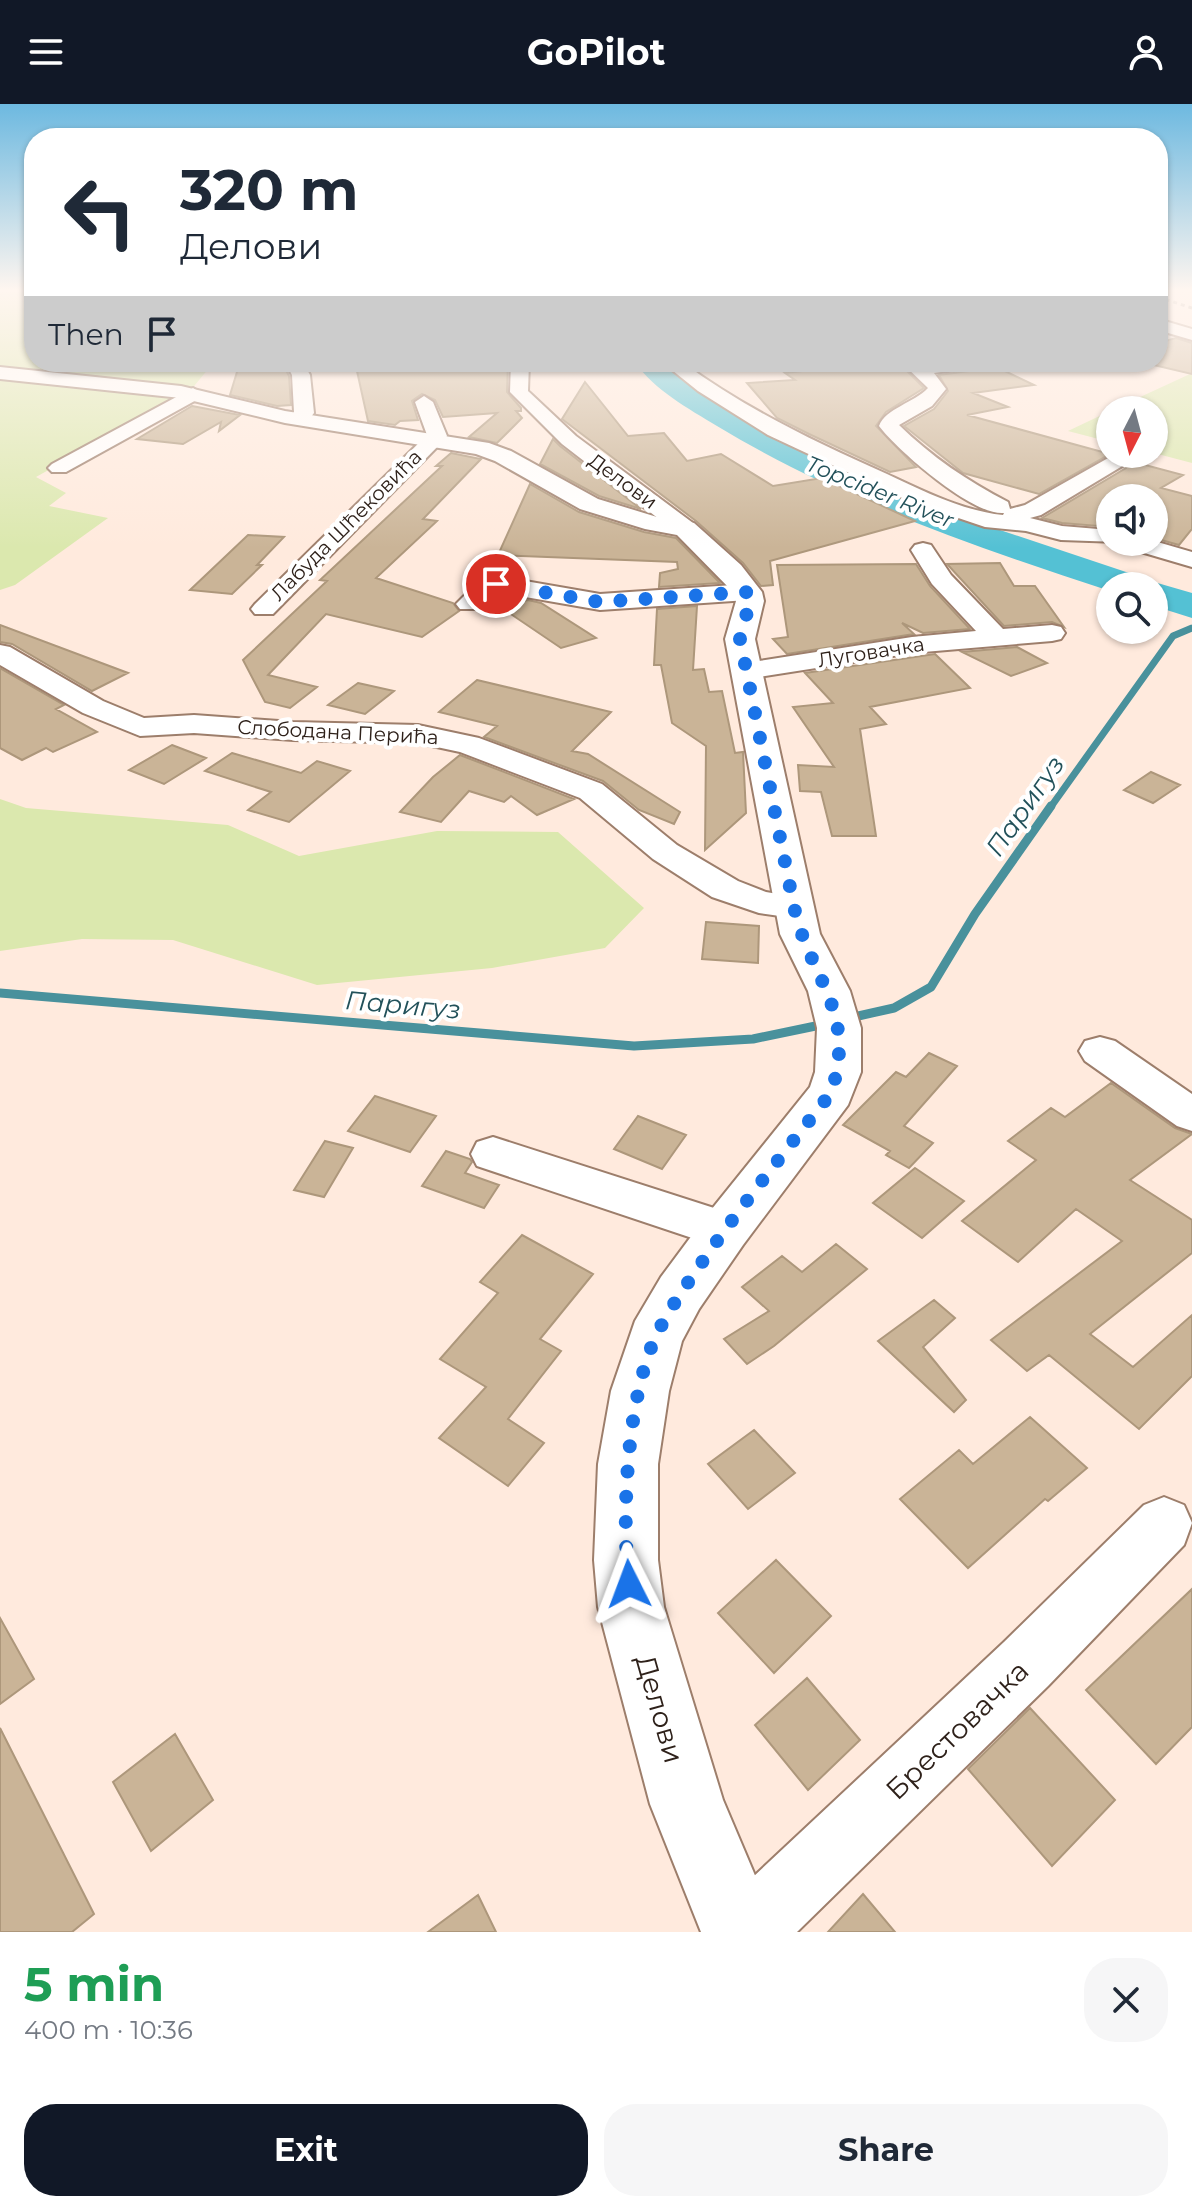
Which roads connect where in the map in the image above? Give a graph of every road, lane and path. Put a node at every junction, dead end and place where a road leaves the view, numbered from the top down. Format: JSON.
{"nodes":[{"id":1,"x":40,"y":377,"type":"edge"},
{"id":2,"x":302,"y":377,"type":"edge"},
{"id":3,"x":519,"y":377,"type":"edge"},
{"id":4,"x":693,"y":377,"type":"edge"},
{"id":5,"x":927,"y":377,"type":"edge"},
{"id":6,"x":193,"y":394,"type":"junction"},
{"id":7,"x":424,"y":402,"type":"dead end"},
{"id":8,"x":299,"y":419,"type":"junction"},
{"id":9,"x":435,"y":439,"type":"junction"},
{"id":10,"x":59,"y":468,"type":"dead end"},
{"id":11,"x":1105,"y":468,"type":"edge"},
{"id":12,"x":1020,"y":519,"type":"junction"},
{"id":13,"x":685,"y":528,"type":"junction"},
{"id":14,"x":1096,"y":536,"type":"edge"},
{"id":15,"x":923,"y":550,"type":"dead end"},
{"id":16,"x":1168,"y":553,"type":"edge"},
{"id":17,"x":1192,"y":560,"type":"edge"},
{"id":18,"x":748,"y":592,"type":"junction"},
{"id":19,"x":469,"y":604,"type":"dead end"},
{"id":20,"x":264,"y":609,"type":"dead end"},
{"id":21,"x":1052,"y":633,"type":"dead end"},
{"id":22,"x":996,"y":637,"type":"junction"},
{"id":23,"x":0,"y":653,"type":"edge"},
{"id":24,"x":746,"y":671,"type":"junction"},
{"id":25,"x":794,"y":907,"type":"junction"},
{"id":26,"x":1100,"y":1051,"type":"dead end"},
{"id":27,"x":1192,"y":1115,"type":"edge"},
{"id":28,"x":493,"y":1154,"type":"dead end"},
{"id":29,"x":725,"y":1230,"type":"junction"},
{"id":30,"x":1164,"y":1525,"type":"dead end"},
{"id":31,"x":740,"y":1932,"type":"edge"},
{"id":32,"x":746,"y":1932,"type":"edge"}],
"edges":[{"from":1,"to":6,"type":"street"},
{"from":2,"to":8,"type":"street"},
{"from":3,"to":13,"type":"street","name":"Делови"},
{"from":4,"to":12,"type":"street"},
{"from":5,"to":12,"type":"street"},
{"from":6,"to":8,"type":"street"},
{"from":6,"to":10,"type":"street"},
{"from":7,"to":9,"type":"street","name":"Лабуда Шћековића"},
{"from":8,"to":9,"type":"street"},
{"from":9,"to":13,"type":"street"},
{"from":9,"to":20,"type":"street","name":"Лабуда Шћековића"},
{"from":11,"to":12,"type":"street"},
{"from":12,"to":14,"type":"street"},
{"from":13,"to":18,"type":"street","name":"Делови"},
{"from":15,"to":22,"type":"street"},
{"from":16,"to":17,"type":"street"},
{"from":18,"to":19,"type":"street"},
{"from":18,"to":24,"type":"street","name":"Делови"},
{"from":21,"to":22,"type":"street","name":"Луговачка"},
{"from":22,"to":24,"type":"street","name":"Луговачка"},
{"from":23,"to":25,"type":"street","name":"Слободана Перића"},
{"from":24,"to":25,"type":"street","name":"Делови"},
{"from":25,"to":29,"type":"street","name":"Делови"},
{"from":26,"to":27,"type":"street"},
{"from":28,"to":29,"type":"street"},
{"from":29,"to":31,"type":"street","name":"Делови"},
{"from":30,"to":32,"type":"street","name":"Брестовачка"}]}
